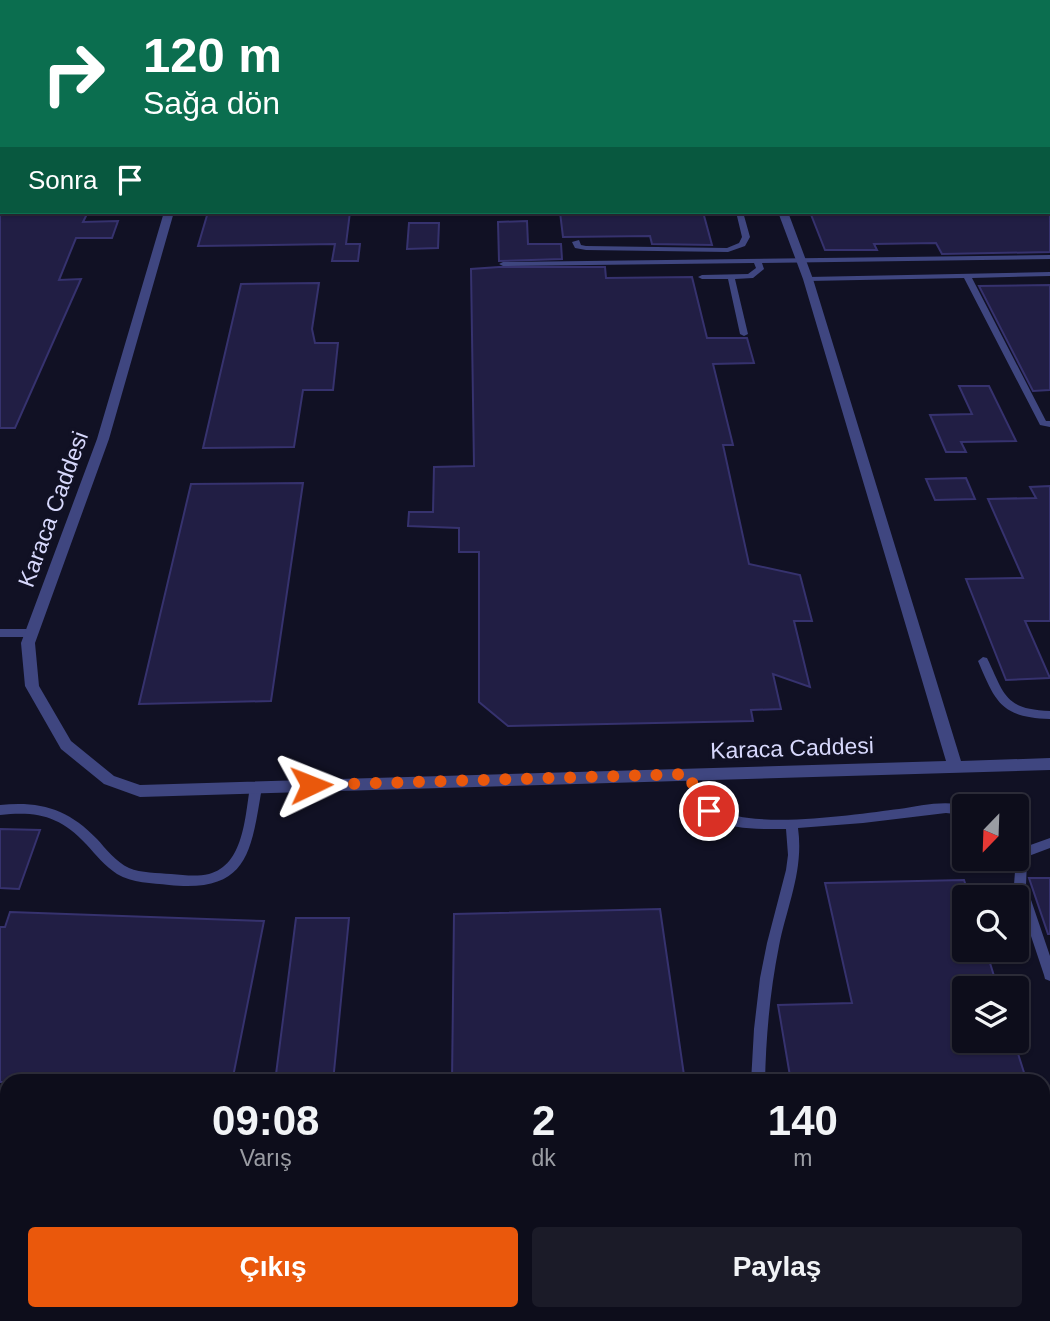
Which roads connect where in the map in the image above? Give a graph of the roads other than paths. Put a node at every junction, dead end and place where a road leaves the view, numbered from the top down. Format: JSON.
{"nodes":[{"id":1,"x":168,"y":214,"type":"edge"},
{"id":2,"x":740,"y":214,"type":"edge"},
{"id":3,"x":784,"y":214,"type":"edge"},
{"id":4,"x":576,"y":242,"type":"dead end"},
{"id":5,"x":1050,"y":257,"type":"edge"},
{"id":6,"x":757,"y":260,"type":"junction"},
{"id":7,"x":802,"y":260,"type":"junction"},
{"id":8,"x":503,"y":264,"type":"dead end"},
{"id":9,"x":1050,"y":274,"type":"edge"},
{"id":10,"x":967,"y":276,"type":"junction"},
{"id":11,"x":702,"y":277,"type":"dead end"},
{"id":12,"x":731,"y":277,"type":"junction"},
{"id":13,"x":808,"y":279,"type":"junction"},
{"id":14,"x":744,"y":334,"type":"dead end"},
{"id":15,"x":1050,"y":424,"type":"edge"},
{"id":16,"x":0,"y":633,"type":"edge"},
{"id":17,"x":32,"y":633,"type":"junction"},
{"id":18,"x":983,"y":660,"type":"dead end"},
{"id":19,"x":1050,"y":715,"type":"edge"},
{"id":20,"x":1050,"y":764,"type":"edge"},
{"id":21,"x":955,"y":766,"type":"junction"},
{"id":22,"x":690,"y":774,"type":"junction"},
{"id":23,"x":256,"y":787,"type":"junction"},
{"id":24,"x":952,"y":809,"type":"edge"},
{"id":25,"x":0,"y":810,"type":"edge"},
{"id":26,"x":791,"y":823,"type":"junction"},
{"id":27,"x":1050,"y":843,"type":"edge"},
{"id":28,"x":1029,"y":848,"type":"edge"},
{"id":29,"x":1019,"y":872,"type":"edge"},
{"id":30,"x":1050,"y":975,"type":"edge"},
{"id":31,"x":759,"y":1074,"type":"edge"}],
"edges":[{"from":1,"to":17,"type":"street","name":"Karaca Caddesi"},
{"from":2,"to":4,"type":"lane"},
{"from":3,"to":7,"type":"street"},
{"from":5,"to":7,"type":"lane"},
{"from":6,"to":7,"type":"lane"},
{"from":6,"to":8,"type":"lane"},
{"from":6,"to":12,"type":"lane"},
{"from":7,"to":13,"type":"street"},
{"from":9,"to":10,"type":"lane"},
{"from":10,"to":13,"type":"lane"},
{"from":10,"to":15,"type":"lane"},
{"from":11,"to":12,"type":"lane"},
{"from":12,"to":14,"type":"lane"},
{"from":13,"to":21,"type":"street"},
{"from":16,"to":17,"type":"lane"},
{"from":17,"to":23,"type":"street","name":"Karaca Caddesi"},
{"from":18,"to":19,"type":"lane"},
{"from":20,"to":21,"type":"street","name":"Karaca Caddesi"},
{"from":21,"to":22,"type":"street","name":"Karaca Caddesi"},
{"from":22,"to":23,"type":"street","name":"Karaca Caddesi"},
{"from":22,"to":26,"type":"lane"},
{"from":23,"to":25,"type":"lane"},
{"from":24,"to":26,"type":"lane"},
{"from":26,"to":31,"type":"lane"},
{"from":27,"to":28,"type":"lane"},
{"from":29,"to":30,"type":"lane"}]}
